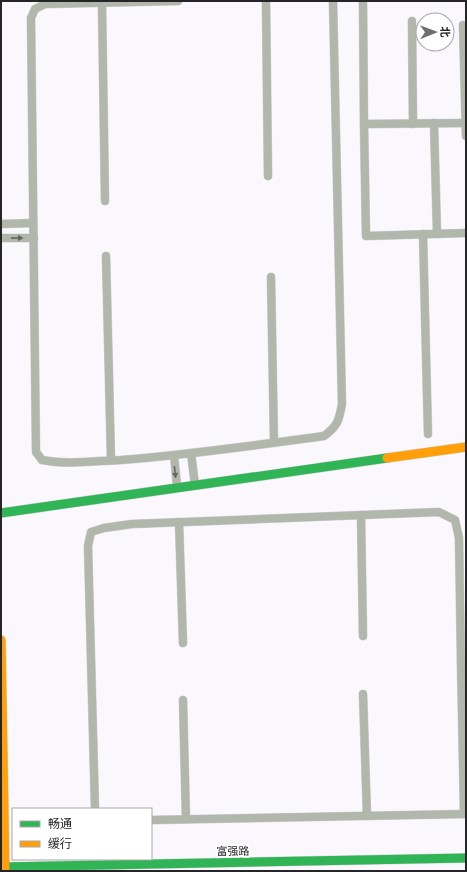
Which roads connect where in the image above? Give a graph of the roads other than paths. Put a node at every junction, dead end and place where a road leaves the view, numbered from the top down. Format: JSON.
{"nodes":[{"id":1,"x":178,"y":1,"type":"edge"},
{"id":2,"x":266,"y":1,"type":"edge"},
{"id":3,"x":333,"y":1,"type":"edge"},
{"id":4,"x":362,"y":1,"type":"edge"},
{"id":5,"x":102,"y":3,"type":"junction"},
{"id":6,"x":412,"y":21,"type":"dead end"},
{"id":7,"x":463,"y":25,"type":"dead end"},
{"id":8,"x":434,"y":123,"type":"junction"},
{"id":9,"x":466,"y":123,"type":"edge"},
{"id":10,"x":364,"y":124,"type":"junction"},
{"id":11,"x":413,"y":124,"type":"junction"},
{"id":12,"x":466,"y":136,"type":"edge"},
{"id":13,"x":268,"y":176,"type":"dead end"},
{"id":14,"x":105,"y":201,"type":"dead end"},
{"id":15,"x":33,"y":223,"type":"junction"},
{"id":16,"x":1,"y":224,"type":"edge"},
{"id":17,"x":423,"y":234,"type":"junction"},
{"id":18,"x":437,"y":234,"type":"junction"},
{"id":19,"x":466,"y":234,"type":"edge"},
{"id":20,"x":1,"y":238,"type":"edge"},
{"id":21,"x":34,"y":238,"type":"junction"},
{"id":22,"x":106,"y":256,"type":"dead end"},
{"id":23,"x":271,"y":277,"type":"dead end"},
{"id":24,"x":428,"y":434,"type":"dead end"},
{"id":25,"x":274,"y":442,"type":"junction"},
{"id":26,"x":466,"y":447,"type":"edge"},
{"id":27,"x":191,"y":453,"type":"junction"},
{"id":28,"x":174,"y":455,"type":"junction"},
{"id":29,"x":110,"y":460,"type":"junction"},
{"id":30,"x":195,"y":485,"type":"junction"},
{"id":31,"x":177,"y":488,"type":"junction"},
{"id":32,"x":1,"y":513,"type":"edge"},
{"id":33,"x":361,"y":515,"type":"junction"},
{"id":34,"x":179,"y":522,"type":"junction"},
{"id":35,"x":363,"y":636,"type":"dead end"},
{"id":36,"x":1,"y":640,"type":"edge"},
{"id":37,"x":183,"y":643,"type":"dead end"},
{"id":38,"x":464,"y":663,"type":"edge"},
{"id":39,"x":363,"y":694,"type":"dead end"},
{"id":40,"x":183,"y":700,"type":"dead end"},
{"id":41,"x":95,"y":808,"type":"edge"},
{"id":42,"x":465,"y":814,"type":"edge"},
{"id":43,"x":368,"y":816,"type":"junction"},
{"id":44,"x":186,"y":819,"type":"junction"},
{"id":45,"x":152,"y":820,"type":"edge"},
{"id":46,"x":466,"y":858,"type":"edge"},
{"id":47,"x":4,"y":868,"type":"edge"}],
"edges":[{"from":1,"to":5,"type":"lane"},
{"from":2,"to":13,"type":"lane"},
{"from":3,"to":25,"type":"lane"},
{"from":4,"to":10,"type":"lane"},
{"from":5,"to":14,"type":"lane"},
{"from":5,"to":15,"type":"lane"},
{"from":6,"to":11,"type":"lane"},
{"from":7,"to":9,"type":"lane"},
{"from":8,"to":9,"type":"lane"},
{"from":8,"to":11,"type":"lane"},
{"from":8,"to":18,"type":"lane"},
{"from":9,"to":12,"type":"lane"},
{"from":10,"to":11,"type":"lane"},
{"from":10,"to":17,"type":"lane"},
{"from":15,"to":16,"type":"lane"},
{"from":15,"to":21,"type":"lane"},
{"from":17,"to":18,"type":"lane"},
{"from":17,"to":24,"type":"lane"},
{"from":18,"to":19,"type":"lane"},
{"from":20,"to":21,"type":"lane","one_way":true},
{"from":21,"to":29,"type":"lane"},
{"from":22,"to":29,"type":"lane"},
{"from":23,"to":25,"type":"lane"},
{"from":25,"to":27,"type":"lane"},
{"from":26,"to":30,"type":"street"},
{"from":27,"to":28,"type":"lane"},
{"from":27,"to":30,"type":"lane"},
{"from":28,"to":29,"type":"lane"},
{"from":28,"to":31,"type":"lane","one_way":true},
{"from":30,"to":31,"type":"street"},
{"from":31,"to":32,"type":"street"},
{"from":33,"to":34,"type":"lane"},
{"from":33,"to":35,"type":"lane"},
{"from":33,"to":38,"type":"lane"},
{"from":34,"to":37,"type":"lane"},
{"from":34,"to":41,"type":"lane"},
{"from":36,"to":47,"type":"street"},
{"from":38,"to":42,"type":"lane"},
{"from":39,"to":43,"type":"lane"},
{"from":40,"to":44,"type":"lane"},
{"from":42,"to":43,"type":"lane"},
{"from":43,"to":44,"type":"lane"},
{"from":44,"to":45,"type":"lane"},
{"from":46,"to":47,"type":"street","name":"富强路"}]}
